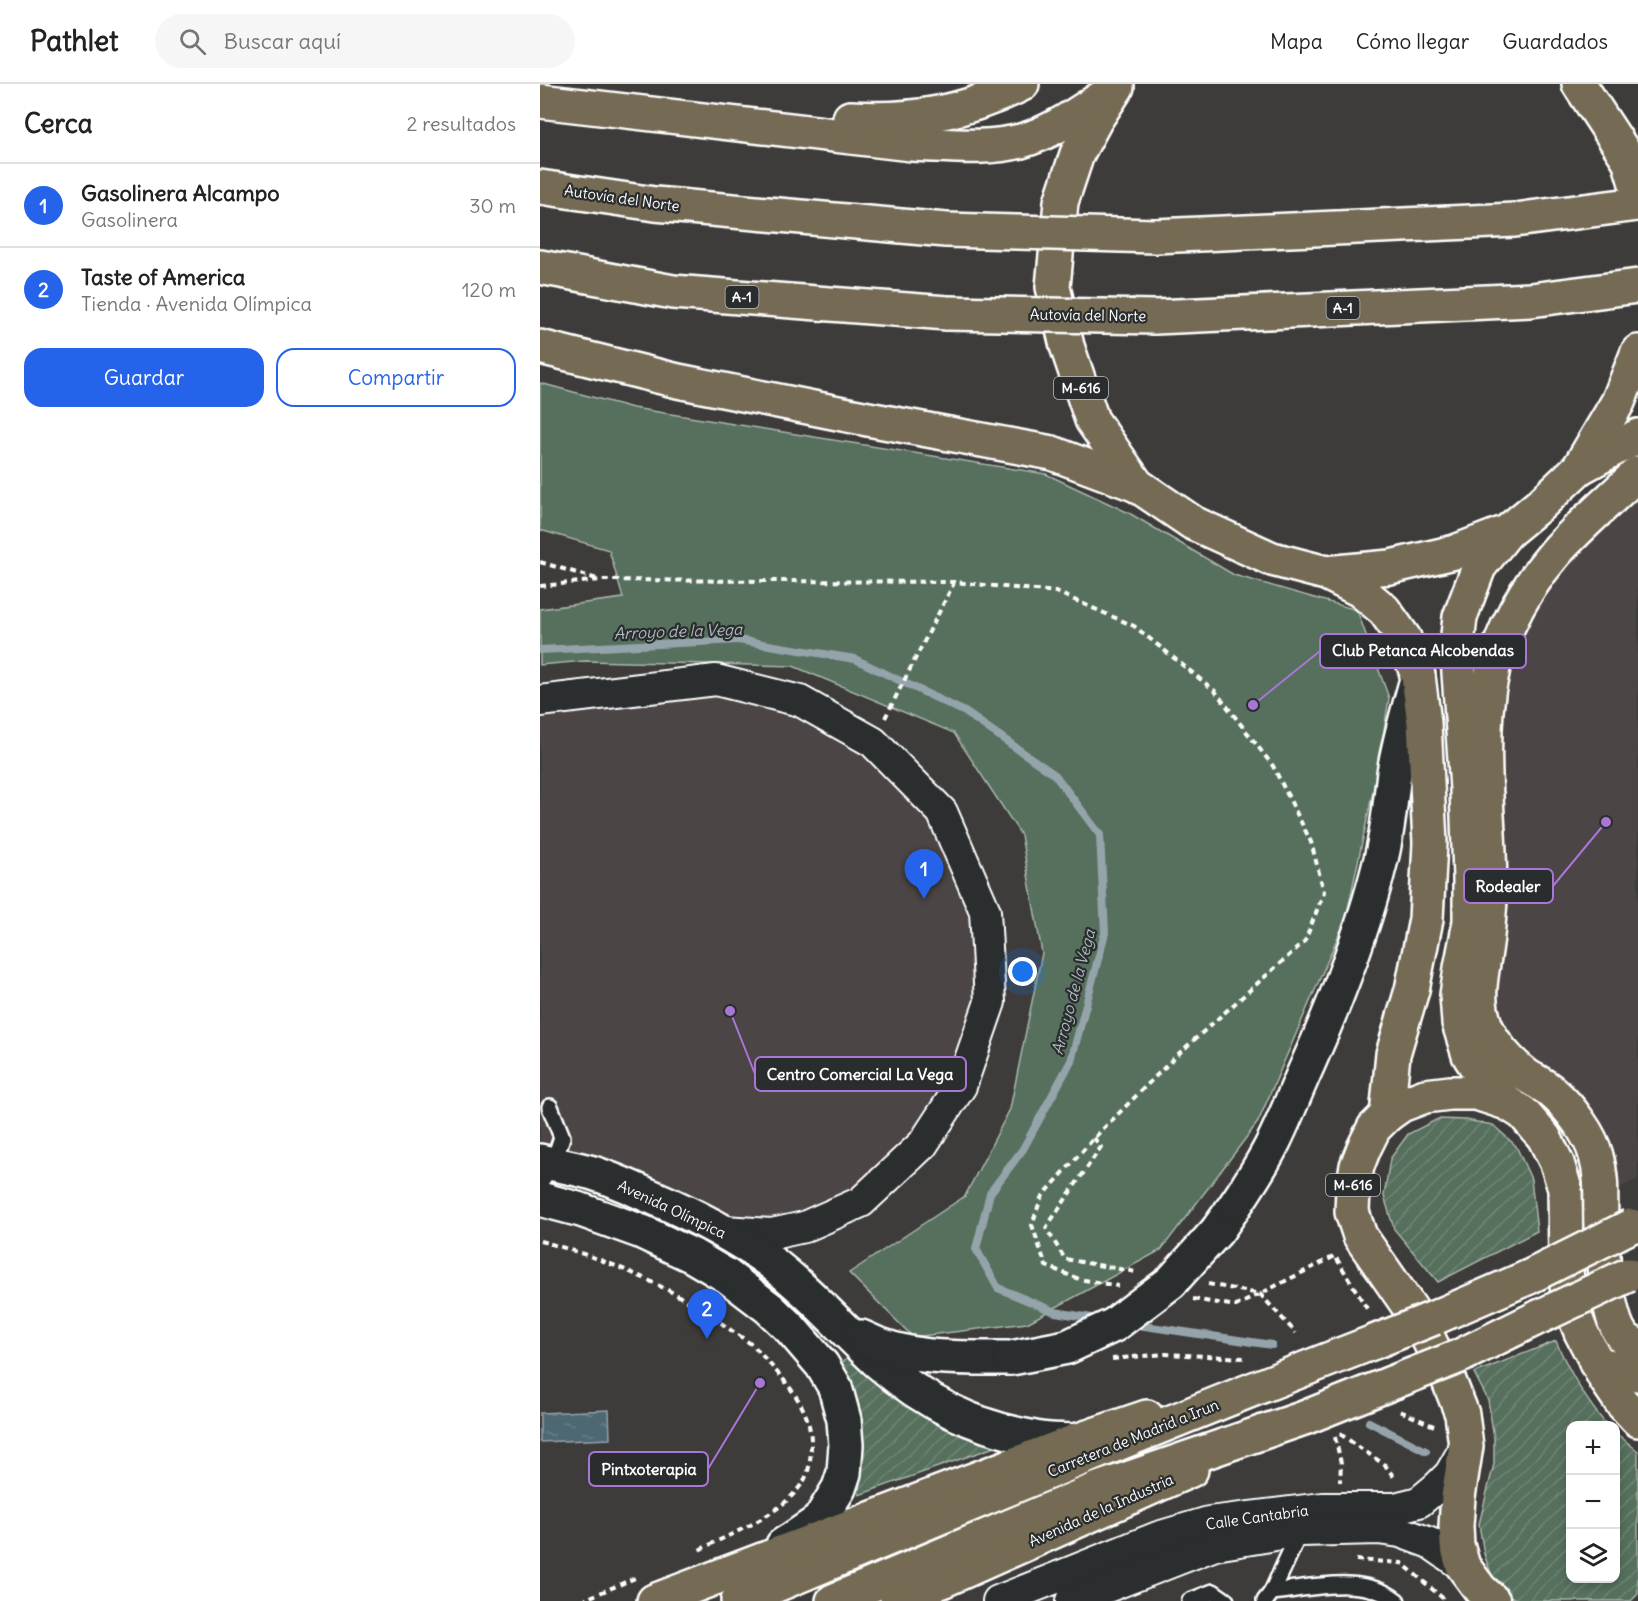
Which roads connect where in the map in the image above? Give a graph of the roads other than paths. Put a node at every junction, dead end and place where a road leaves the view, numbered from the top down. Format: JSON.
{"nodes":[{"id":1,"x":1022,"y":84,"type":"edge"},
{"id":2,"x":1579,"y":84,"type":"edge"},
{"id":3,"x":1117,"y":87,"type":"edge"},
{"id":4,"x":540,"y":92,"type":"edge"},
{"id":5,"x":540,"y":100,"type":"edge"},
{"id":6,"x":540,"y":187,"type":"edge"},
{"id":7,"x":1638,"y":190,"type":"edge"},
{"id":8,"x":1638,"y":204,"type":"edge"},
{"id":9,"x":540,"y":267,"type":"edge"},
{"id":10,"x":1638,"y":286,"type":"edge"},
{"id":11,"x":540,"y":347,"type":"edge"},
{"id":12,"x":1638,"y":352,"type":"edge"},
{"id":13,"x":1638,"y":436,"type":"edge"},
{"id":14,"x":1579,"y":468,"type":"junction"},
{"id":15,"x":1638,"y":473,"type":"edge"},
{"id":16,"x":1137,"y":485,"type":"junction"},
{"id":17,"x":1507,"y":532,"type":"junction"},
{"id":18,"x":1326,"y":573,"type":"junction"},
{"id":19,"x":1418,"y":676,"type":"junction"},
{"id":20,"x":540,"y":701,"type":"edge"},
{"id":21,"x":1485,"y":800,"type":"junction"},
{"id":22,"x":1470,"y":878,"type":"junction"},
{"id":23,"x":1470,"y":922,"type":"junction"},
{"id":24,"x":1482,"y":969,"type":"junction"},
{"id":25,"x":1507,"y":1103,"type":"junction"},
{"id":26,"x":550,"y":1107,"type":"dead end"},
{"id":27,"x":1387,"y":1115,"type":"junction"},
{"id":28,"x":544,"y":1169,"type":"edge"},
{"id":29,"x":540,"y":1199,"type":"edge"},
{"id":30,"x":1635,"y":1224,"type":"edge"},
{"id":31,"x":724,"y":1231,"type":"junction"},
{"id":32,"x":1635,"y":1271,"type":"edge"},
{"id":33,"x":846,"y":1329,"type":"junction"},
{"id":34,"x":1638,"y":1347,"type":"edge"},
{"id":35,"x":1596,"y":1363,"type":"junction"},
{"id":36,"x":1638,"y":1374,"type":"edge"},
{"id":37,"x":1290,"y":1375,"type":"junction"},
{"id":38,"x":1304,"y":1418,"type":"junction"},
{"id":39,"x":1638,"y":1420,"type":"edge"},
{"id":40,"x":1453,"y":1437,"type":"junction"},
{"id":41,"x":1076,"y":1441,"type":"junction"},
{"id":42,"x":1300,"y":1531,"type":"junction"},
{"id":43,"x":1463,"y":1566,"type":"junction"},
{"id":44,"x":741,"y":1567,"type":"junction"},
{"id":45,"x":644,"y":1589,"type":"edge"},
{"id":46,"x":1268,"y":1596,"type":"edge"},
{"id":47,"x":738,"y":1601,"type":"edge"},
{"id":48,"x":833,"y":1601,"type":"edge"},
{"id":49,"x":897,"y":1601,"type":"edge"},
{"id":50,"x":998,"y":1601,"type":"edge"},
{"id":51,"x":1071,"y":1601,"type":"edge"},
{"id":52,"x":1190,"y":1601,"type":"edge"},
{"id":53,"x":1226,"y":1601,"type":"edge"},
{"id":54,"x":1397,"y":1601,"type":"edge"},
{"id":55,"x":1493,"y":1601,"type":"edge"}],
"edges":[{"from":1,"to":4,"type":"main road"},
{"from":2,"to":7,"type":"main road"},
{"from":3,"to":5,"type":"main road"},
{"from":3,"to":16,"type":"main road","number":"M-616"},
{"from":6,"to":8,"type":"main road","name":"Autovía del Norte","bridge":true},
{"from":9,"to":10,"type":"main road","name":"Autovía del Norte","number":"A-1","bridge":true},
{"from":11,"to":16,"type":"main road"},
{"from":12,"to":14,"type":"main road","number":"M-616"},
{"from":13,"to":14,"type":"main road"},
{"from":14,"to":17,"type":"main road","number":"M-616"},
{"from":15,"to":21,"type":"main road"},
{"from":16,"to":18,"type":"main road","number":"M-616"},
{"from":17,"to":18,"type":"main road","number":"M-616"},
{"from":17,"to":22,"type":"main road","number":"M-616"},
{"from":18,"to":19,"type":"main road","number":"M-616"},
{"from":19,"to":27,"type":"main road","number":"M-616"},
{"from":19,"to":33,"type":"street","bridge":true},
{"from":20,"to":31,"type":"street"},
{"from":21,"to":22,"type":"main road"},
{"from":21,"to":24,"type":"main road"},
{"from":22,"to":23,"type":"main road","number":"M-616"},
{"from":23,"to":24,"type":"main road"},
{"from":23,"to":25,"type":"main road","number":"M-616"},
{"from":24,"to":34,"type":"main road"},
{"from":25,"to":27,"type":"main road","number":"M-616"},
{"from":25,"to":35,"type":"main road","number":"M-616"},
{"from":26,"to":28,"type":"lane"},
{"from":27,"to":40,"type":"main road","number":"M-616"},
{"from":28,"to":31,"type":"street","name":"Avenida Olímpica"},
{"from":29,"to":44,"type":"street"},
{"from":30,"to":37,"type":"main road","name":"Carretera de Madrid a Irun","bridge":true},
{"from":31,"to":33,"type":"street","name":"Avenida Olímpica"},
{"from":32,"to":38,"type":"main road","bridge":true},
{"from":33,"to":41,"type":"street"},
{"from":35,"to":36,"type":"main road"},
{"from":35,"to":39,"type":"main road","number":"M-616"},
{"from":37,"to":41,"type":"main road"},
{"from":37,"to":47,"type":"main road","name":"Carretera de Madrid a Irun"},
{"from":38,"to":48,"type":"main road"},
{"from":38,"to":49,"type":"main road","name":"Avenida de la Industria"},
{"from":40,"to":43,"type":"main road","number":"M-616"},
{"from":40,"to":50,"type":"street","name":"Calle Cantabria"},
{"from":41,"to":44,"type":"main road"},
{"from":42,"to":43,"type":"street","name":"Calle Cantabria"},
{"from":42,"to":46,"type":"lane"},
{"from":42,"to":51,"type":"street","name":"Calle Cantabria"},
{"from":43,"to":55,"type":"main road","number":"M-616"},
{"from":44,"to":45,"type":"main road"},
{"from":46,"to":54,"type":"lane"},
{"from":52,"to":53,"type":"lane"}]}
